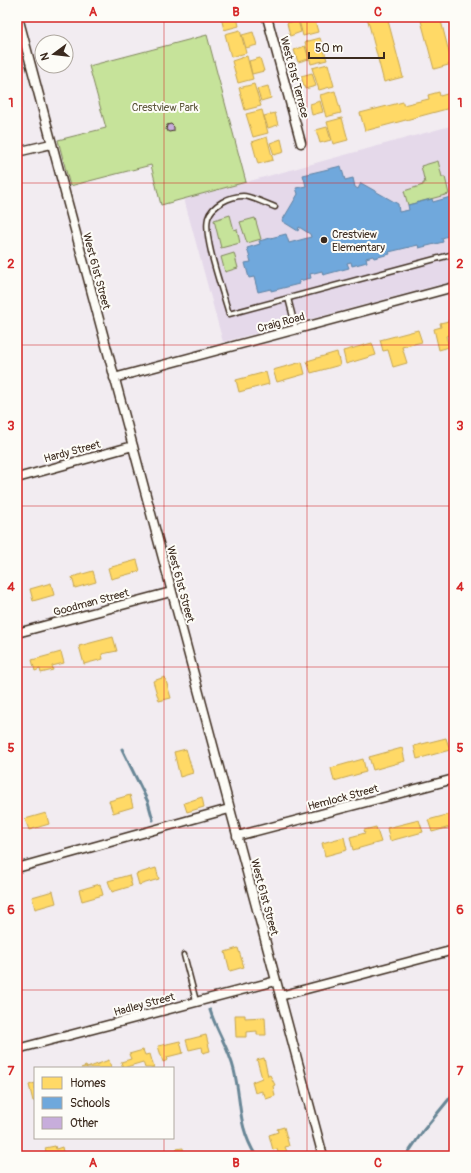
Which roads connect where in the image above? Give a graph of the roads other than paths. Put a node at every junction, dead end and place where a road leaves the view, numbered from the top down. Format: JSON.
{"nodes":[{"id":1,"x":18,"y":17,"type":"edge"},
{"id":2,"x":267,"y":17,"type":"edge"},
{"id":3,"x":301,"y":143,"type":"dead end"},
{"id":4,"x":51,"y":144,"type":"junction"},
{"id":5,"x":17,"y":152,"type":"edge"},
{"id":6,"x":275,"y":207,"type":"dead end"},
{"id":7,"x":454,"y":254,"type":"edge"},
{"id":8,"x":454,"y":287,"type":"edge"},
{"id":9,"x":288,"y":298,"type":"junction"},
{"id":10,"x":296,"y":329,"type":"junction"},
{"id":11,"x":114,"y":378,"type":"junction"},
{"id":12,"x":133,"y":446,"type":"junction"},
{"id":13,"x":17,"y":478,"type":"edge"},
{"id":14,"x":172,"y":592,"type":"junction"},
{"id":15,"x":17,"y":633,"type":"edge"},
{"id":16,"x":454,"y":779,"type":"edge"},
{"id":17,"x":229,"y":809,"type":"junction"},
{"id":18,"x":238,"y":836,"type":"junction"},
{"id":19,"x":17,"y":868,"type":"edge"},
{"id":20,"x":454,"y":950,"type":"edge"},
{"id":21,"x":184,"y":955,"type":"dead end"},
{"id":22,"x":276,"y":981,"type":"junction"},
{"id":23,"x":280,"y":996,"type":"junction"},
{"id":24,"x":196,"y":1001,"type":"junction"},
{"id":25,"x":17,"y":1049,"type":"edge"},
{"id":26,"x":323,"y":1156,"type":"edge"}],
"edges":[{"from":1,"to":4,"type":"street","name":"West 61st Street"},
{"from":2,"to":3,"type":"street","name":"West 61st Terrace"},
{"from":4,"to":5,"type":"street"},
{"from":4,"to":11,"type":"street","name":"West 61st Street"},
{"from":6,"to":9,"type":"lane"},
{"from":7,"to":9,"type":"lane"},
{"from":8,"to":10,"type":"street","name":"Craig Road"},
{"from":9,"to":10,"type":"lane"},
{"from":10,"to":11,"type":"street","name":"Craig Road"},
{"from":11,"to":12,"type":"street","name":"West 61st Street"},
{"from":12,"to":13,"type":"street","name":"Hardy Street"},
{"from":12,"to":14,"type":"street","name":"West 61st Street"},
{"from":14,"to":15,"type":"street","name":"Goodman Street"},
{"from":14,"to":17,"type":"street","name":"West 61st Street"},
{"from":16,"to":18,"type":"street","name":"Hemlock Street"},
{"from":17,"to":18,"type":"street","name":"West 61st Street"},
{"from":17,"to":19,"type":"street"},
{"from":18,"to":22,"type":"street","name":"West 61st Street"},
{"from":20,"to":23,"type":"street"},
{"from":21,"to":24,"type":"lane"},
{"from":22,"to":23,"type":"street","name":"West 61st Street"},
{"from":22,"to":24,"type":"street","name":"Hadley Street"},
{"from":23,"to":26,"type":"street","name":"West 61st Street"},
{"from":24,"to":25,"type":"street","name":"Hadley Street"}]}
